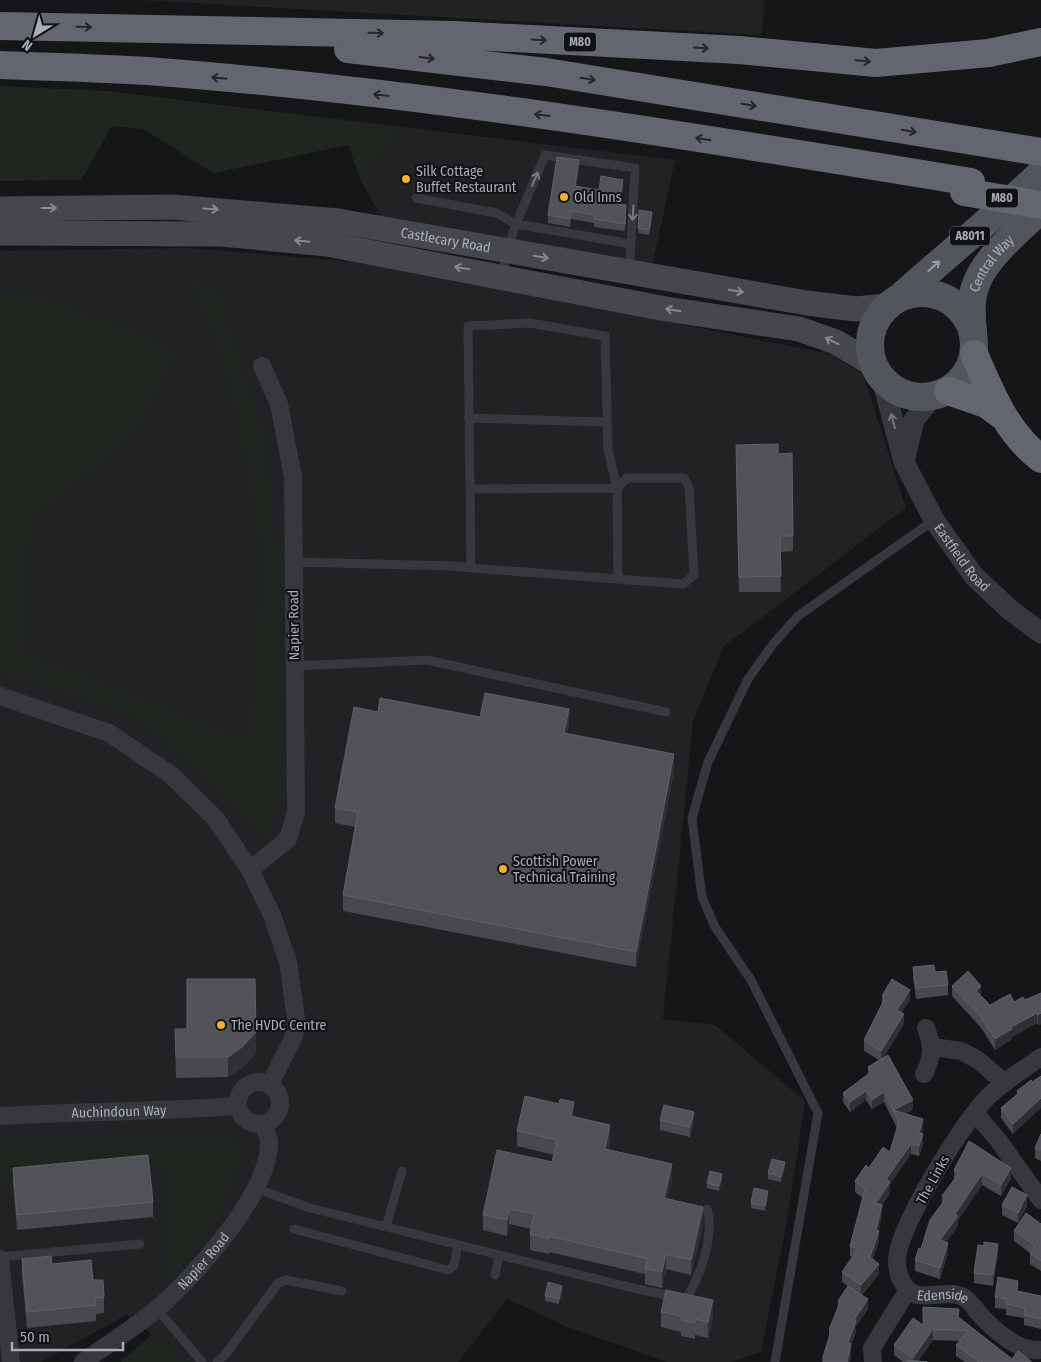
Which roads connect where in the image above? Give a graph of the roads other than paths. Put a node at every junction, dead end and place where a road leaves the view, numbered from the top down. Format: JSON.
{"nodes":[{"id":1,"x":0,"y":26,"type":"edge"},
{"id":2,"x":118,"y":28,"type":"junction"},
{"id":3,"x":1041,"y":42,"type":"edge"},
{"id":4,"x":0,"y":64,"type":"edge"},
{"id":5,"x":1041,"y":152,"type":"edge"},
{"id":6,"x":1041,"y":173,"type":"edge"},
{"id":7,"x":967,"y":187,"type":"junction"},
{"id":8,"x":1041,"y":194,"type":"edge"},
{"id":9,"x":416,"y":198,"type":"dead end"},
{"id":10,"x":1041,"y":207,"type":"edge"},
{"id":11,"x":0,"y":209,"type":"edge"},
{"id":12,"x":516,"y":224,"type":"junction"},
{"id":13,"x":0,"y":233,"type":"edge"},
{"id":14,"x":631,"y":244,"type":"junction"},
{"id":15,"x":506,"y":251,"type":"junction"},
{"id":16,"x":628,"y":272,"type":"junction"},
{"id":17,"x":502,"y":276,"type":"junction"},
{"id":18,"x":892,"y":302,"type":"junction"},
{"id":19,"x":974,"y":343,"type":"junction"},
{"id":20,"x":262,"y":366,"type":"dead end"},
{"id":21,"x":878,"y":372,"type":"junction"},
{"id":22,"x":940,"y":394,"type":"junction"},
{"id":23,"x":1001,"y":415,"type":"junction"},
{"id":24,"x":468,"y":418,"type":"junction"},
{"id":25,"x":607,"y":422,"type":"junction"},
{"id":26,"x":1041,"y":459,"type":"edge"},
{"id":27,"x":904,"y":462,"type":"junction"},
{"id":28,"x":617,"y":488,"type":"junction"},
{"id":29,"x":470,"y":489,"type":"junction"},
{"id":30,"x":934,"y":520,"type":"junction"},
{"id":31,"x":293,"y":562,"type":"junction"},
{"id":32,"x":471,"y":568,"type":"junction"},
{"id":33,"x":618,"y":579,"type":"junction"},
{"id":34,"x":1041,"y":632,"type":"edge"},
{"id":35,"x":294,"y":666,"type":"junction"},
{"id":36,"x":0,"y":696,"type":"edge"},
{"id":37,"x":666,"y":712,"type":"dead end"},
{"id":38,"x":250,"y":870,"type":"junction"},
{"id":39,"x":926,"y":1028,"type":"dead end"},
{"id":40,"x":933,"y":1047,"type":"junction"},
{"id":41,"x":1041,"y":1057,"type":"edge"},
{"id":42,"x":924,"y":1074,"type":"dead end"},
{"id":43,"x":1005,"y":1083,"type":"junction"},
{"id":44,"x":270,"y":1084,"type":"junction"},
{"id":45,"x":238,"y":1106,"type":"junction"},
{"id":46,"x":975,"y":1113,"type":"junction"},
{"id":47,"x":0,"y":1116,"type":"edge"},
{"id":48,"x":262,"y":1124,"type":"junction"},
{"id":49,"x":402,"y":1171,"type":"dead end"},
{"id":50,"x":255,"y":1188,"type":"junction"},
{"id":51,"x":1041,"y":1200,"type":"edge"},
{"id":52,"x":707,"y":1209,"type":"dead end"},
{"id":53,"x":386,"y":1227,"type":"junction"},
{"id":54,"x":294,"y":1229,"type":"dead end"},
{"id":55,"x":140,"y":1244,"type":"dead end"},
{"id":56,"x":458,"y":1245,"type":"junction"},
{"id":57,"x":499,"y":1255,"type":"junction"},
{"id":58,"x":0,"y":1258,"type":"edge"},
{"id":59,"x":495,"y":1274,"type":"dead end"},
{"id":60,"x":908,"y":1290,"type":"junction"},
{"id":61,"x":342,"y":1291,"type":"dead end"},
{"id":62,"x":157,"y":1308,"type":"junction"},
{"id":63,"x":1041,"y":1350,"type":"edge"},
{"id":64,"x":11,"y":1362,"type":"edge"},
{"id":65,"x":83,"y":1362,"type":"edge"},
{"id":66,"x":202,"y":1362,"type":"edge"},
{"id":67,"x":217,"y":1362,"type":"edge"},
{"id":68,"x":775,"y":1362,"type":"edge"},
{"id":69,"x":873,"y":1362,"type":"edge"}],
"edges":[{"from":1,"to":2,"type":"highway","number":"M80","one_way":true},
{"from":2,"to":3,"type":"highway","number":"M80","one_way":true},
{"from":2,"to":5,"type":"highway","number":"M80","one_way":true},
{"from":7,"to":4,"type":"highway","number":"M80","one_way":true},
{"from":18,"to":6,"type":"main road","number":"A8011","one_way":true},
{"from":7,"to":8,"type":"highway","number":"M80"},
{"from":7,"to":10,"type":"highway","number":"M80","bridge":true},
{"from":9,"to":12,"type":"lane"},
{"from":10,"to":19,"type":"main road","name":"Central Way","number":"A8011"},
{"from":11,"to":15,"type":"main road","name":"Castlecary Road","one_way":true},
{"from":12,"to":14,"type":"lane"},
{"from":12,"to":14,"type":"lane","one_way":true},
{"from":12,"to":15,"type":"lane"},
{"from":17,"to":13,"type":"main road","name":"Castlecary Road","one_way":true},
{"from":14,"to":16,"type":"lane"},
{"from":15,"to":16,"type":"main road","name":"Castlecary Road","one_way":true},
{"from":15,"to":17,"type":"lane"},
{"from":16,"to":18,"type":"main road","name":"Castlecary Road","one_way":true},
{"from":21,"to":17,"type":"main road","name":"Castlecary Road","one_way":true},
{"from":18,"to":19,"type":"main road"},
{"from":18,"to":21,"type":"main road","number":"A8011"},
{"from":19,"to":22,"type":"main road","number":"A8011"},
{"from":19,"to":23,"type":"highway"},
{"from":20,"to":31,"type":"street","name":"Napier Road"},
{"from":21,"to":22,"type":"main road"},
{"from":27,"to":21,"type":"street","name":"Eastfield Road","one_way":true},
{"from":22,"to":23,"type":"highway"},
{"from":22,"to":27,"type":"street"},
{"from":23,"to":26,"type":"highway"},
{"from":24,"to":25,"type":"lane"},
{"from":24,"to":25,"type":"lane"},
{"from":24,"to":29,"type":"lane"},
{"from":25,"to":28,"type":"lane"},
{"from":27,"to":30,"type":"street","name":"Eastfield Road"},
{"from":28,"to":29,"type":"lane"},
{"from":28,"to":33,"type":"lane"},
{"from":28,"to":33,"type":"lane"},
{"from":29,"to":32,"type":"lane"},
{"from":30,"to":34,"type":"street","name":"Eastfield Road"},
{"from":30,"to":68,"type":"lane"},
{"from":31,"to":32,"type":"lane"},
{"from":31,"to":35,"type":"street","name":"Napier Road"},
{"from":32,"to":33,"type":"lane"},
{"from":35,"to":37,"type":"lane"},
{"from":35,"to":38,"type":"street","name":"Napier Road"},
{"from":36,"to":38,"type":"street"},
{"from":38,"to":44,"type":"street"},
{"from":39,"to":40,"type":"street"},
{"from":40,"to":42,"type":"street"},
{"from":40,"to":43,"type":"street"},
{"from":41,"to":43,"type":"street","name":"The Links"},
{"from":43,"to":46,"type":"street","name":"The Links"},
{"from":44,"to":45,"type":"street"},
{"from":44,"to":48,"type":"street"},
{"from":45,"to":47,"type":"street","name":"Auchindoun Way"},
{"from":45,"to":48,"type":"street"},
{"from":46,"to":51,"type":"street"},
{"from":46,"to":60,"type":"street","name":"The Links"},
{"from":48,"to":50,"type":"street","name":"Napier Road"},
{"from":49,"to":53,"type":"lane"},
{"from":50,"to":53,"type":"lane"},
{"from":50,"to":62,"type":"street","name":"Napier Road"},
{"from":52,"to":57,"type":"lane"},
{"from":53,"to":56,"type":"lane"},
{"from":54,"to":56,"type":"lane"},
{"from":55,"to":58,"type":"lane"},
{"from":56,"to":57,"type":"lane"},
{"from":57,"to":59,"type":"lane"},
{"from":58,"to":64,"type":"street"},
{"from":60,"to":63,"type":"street","name":"Edenside"},
{"from":60,"to":69,"type":"street","name":"Edenside"},
{"from":61,"to":67,"type":"lane"},
{"from":62,"to":65,"type":"street","name":"Napier Road"},
{"from":62,"to":66,"type":"lane"}]}
